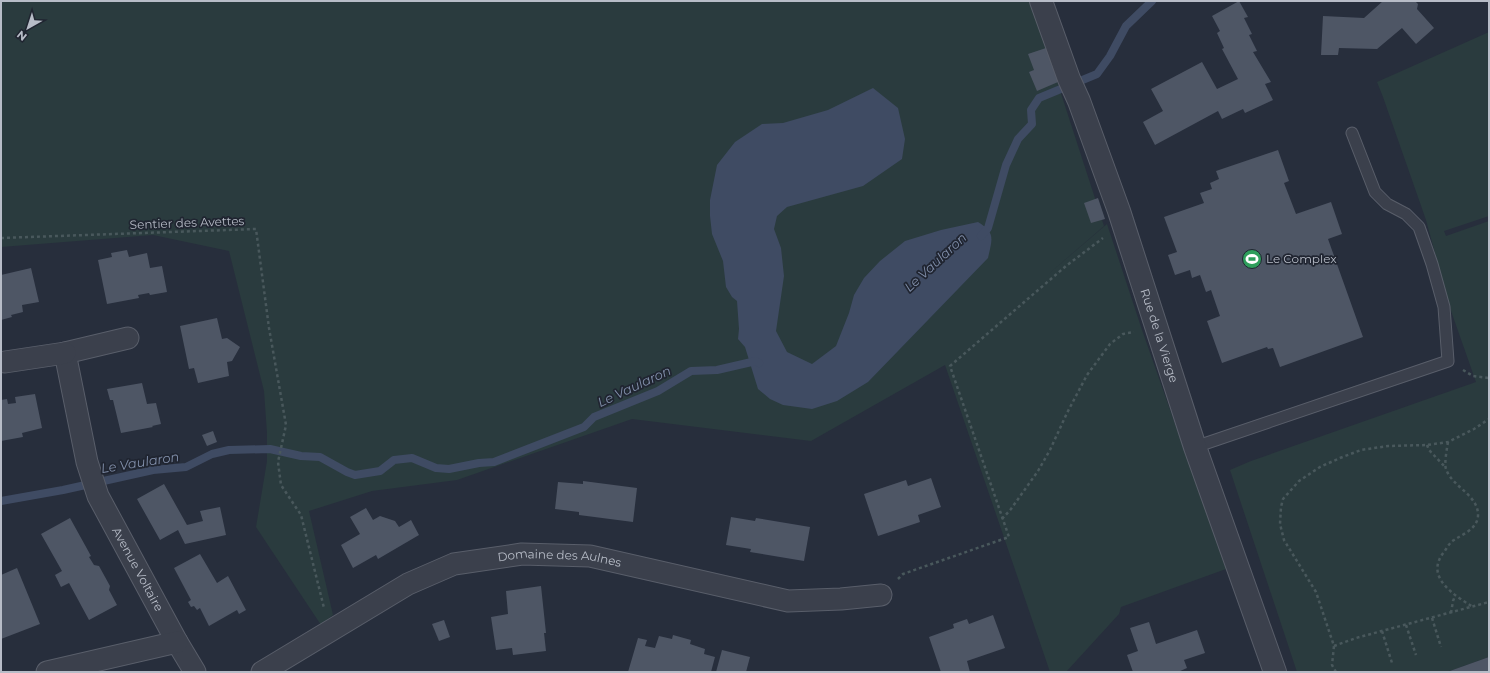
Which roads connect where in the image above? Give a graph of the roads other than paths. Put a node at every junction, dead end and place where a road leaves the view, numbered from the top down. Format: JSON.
{"nodes":[{"id":1,"x":1041,"y":1,"type":"edge"},
{"id":2,"x":1352,"y":133,"type":"dead end"},
{"id":3,"x":128,"y":338,"type":"dead end"},
{"id":4,"x":65,"y":353,"type":"junction"},
{"id":5,"x":5,"y":362,"type":"dead end"},
{"id":6,"x":1195,"y":447,"type":"junction"},
{"id":7,"x":881,"y":595,"type":"road end"},
{"id":8,"x":177,"y":642,"type":"junction"},
{"id":9,"x":47,"y":672,"type":"edge"},
{"id":10,"x":195,"y":672,"type":"edge"},
{"id":11,"x":262,"y":672,"type":"edge"},
{"id":12,"x":1275,"y":672,"type":"edge"}],
"edges":[{"from":1,"to":6,"type":"street","name":"Rue de la Vierge"},
{"from":2,"to":6,"type":"lane"},
{"from":3,"to":4,"type":"street"},
{"from":4,"to":5,"type":"street"},
{"from":4,"to":8,"type":"street","name":"Avenue Voltaire"},
{"from":6,"to":12,"type":"street","name":"Rue de la Vierge"},
{"from":7,"to":11,"type":"street","name":"Domaine des Aulnes"},
{"from":8,"to":9,"type":"street"},
{"from":8,"to":10,"type":"street","name":"Avenue Voltaire"}]}
